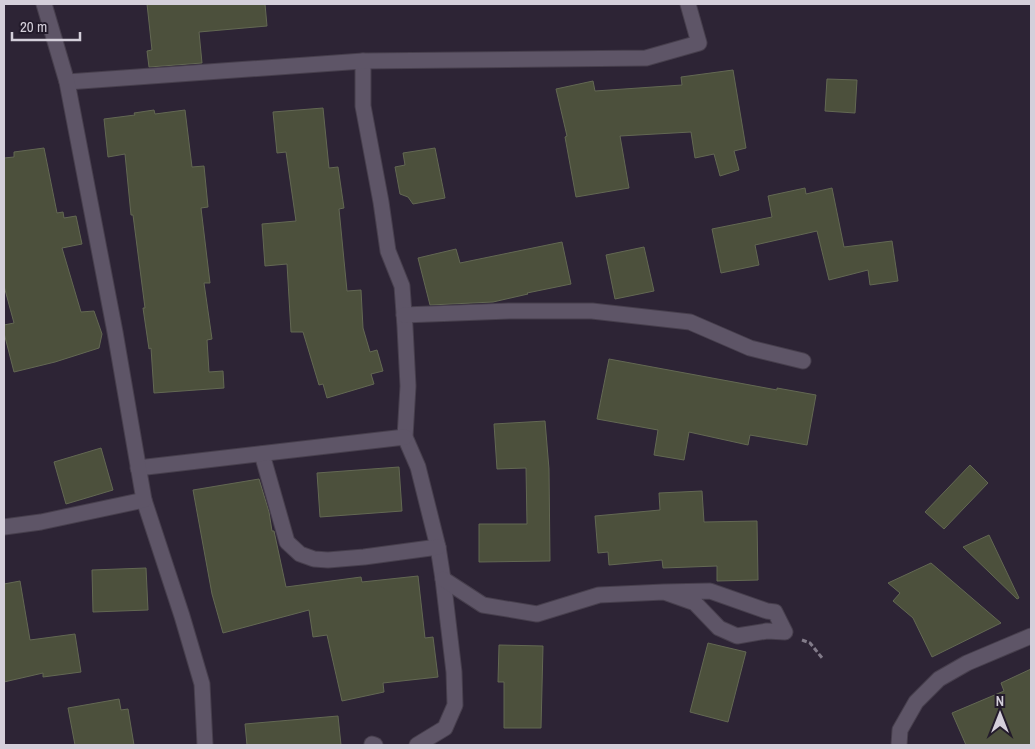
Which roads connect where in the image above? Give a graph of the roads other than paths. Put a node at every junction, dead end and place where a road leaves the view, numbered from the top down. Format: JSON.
{"nodes":[{"id":1,"x":44,"y":4,"type":"edge"},
{"id":2,"x":688,"y":4,"type":"edge"},
{"id":3,"x":363,"y":61,"type":"junction"},
{"id":4,"x":67,"y":82,"type":"junction"},
{"id":5,"x":404,"y":316,"type":"junction"},
{"id":6,"x":802,"y":361,"type":"dead end"},
{"id":7,"x":405,"y":437,"type":"junction"},
{"id":8,"x":262,"y":454,"type":"junction"},
{"id":9,"x":138,"y":468,"type":"junction"},
{"id":10,"x":144,"y":500,"type":"junction"},
{"id":11,"x":4,"y":528,"type":"edge"},
{"id":12,"x":438,"y":547,"type":"junction"},
{"id":13,"x":443,"y":579,"type":"junction"},
{"id":14,"x":664,"y":592,"type":"junction"},
{"id":15,"x":1031,"y":636,"type":"edge"},
{"id":16,"x":205,"y":745,"type":"edge"},
{"id":17,"x":417,"y":745,"type":"edge"},
{"id":18,"x":899,"y":745,"type":"edge"}],
"edges":[{"from":1,"to":4,"type":"street"},
{"from":2,"to":3,"type":"street"},
{"from":3,"to":4,"type":"street"},
{"from":3,"to":5,"type":"street"},
{"from":4,"to":9,"type":"street"},
{"from":5,"to":6,"type":"street"},
{"from":5,"to":7,"type":"street"},
{"from":7,"to":8,"type":"street"},
{"from":7,"to":12,"type":"street"},
{"from":8,"to":9,"type":"street"},
{"from":8,"to":12,"type":"street"},
{"from":9,"to":10,"type":"street"},
{"from":10,"to":11,"type":"street"},
{"from":10,"to":16,"type":"street"},
{"from":12,"to":13,"type":"street"},
{"from":13,"to":14,"type":"street"},
{"from":13,"to":17,"type":"street"},
{"from":14,"to":14,"type":"street"},
{"from":15,"to":18,"type":"street"}]}
